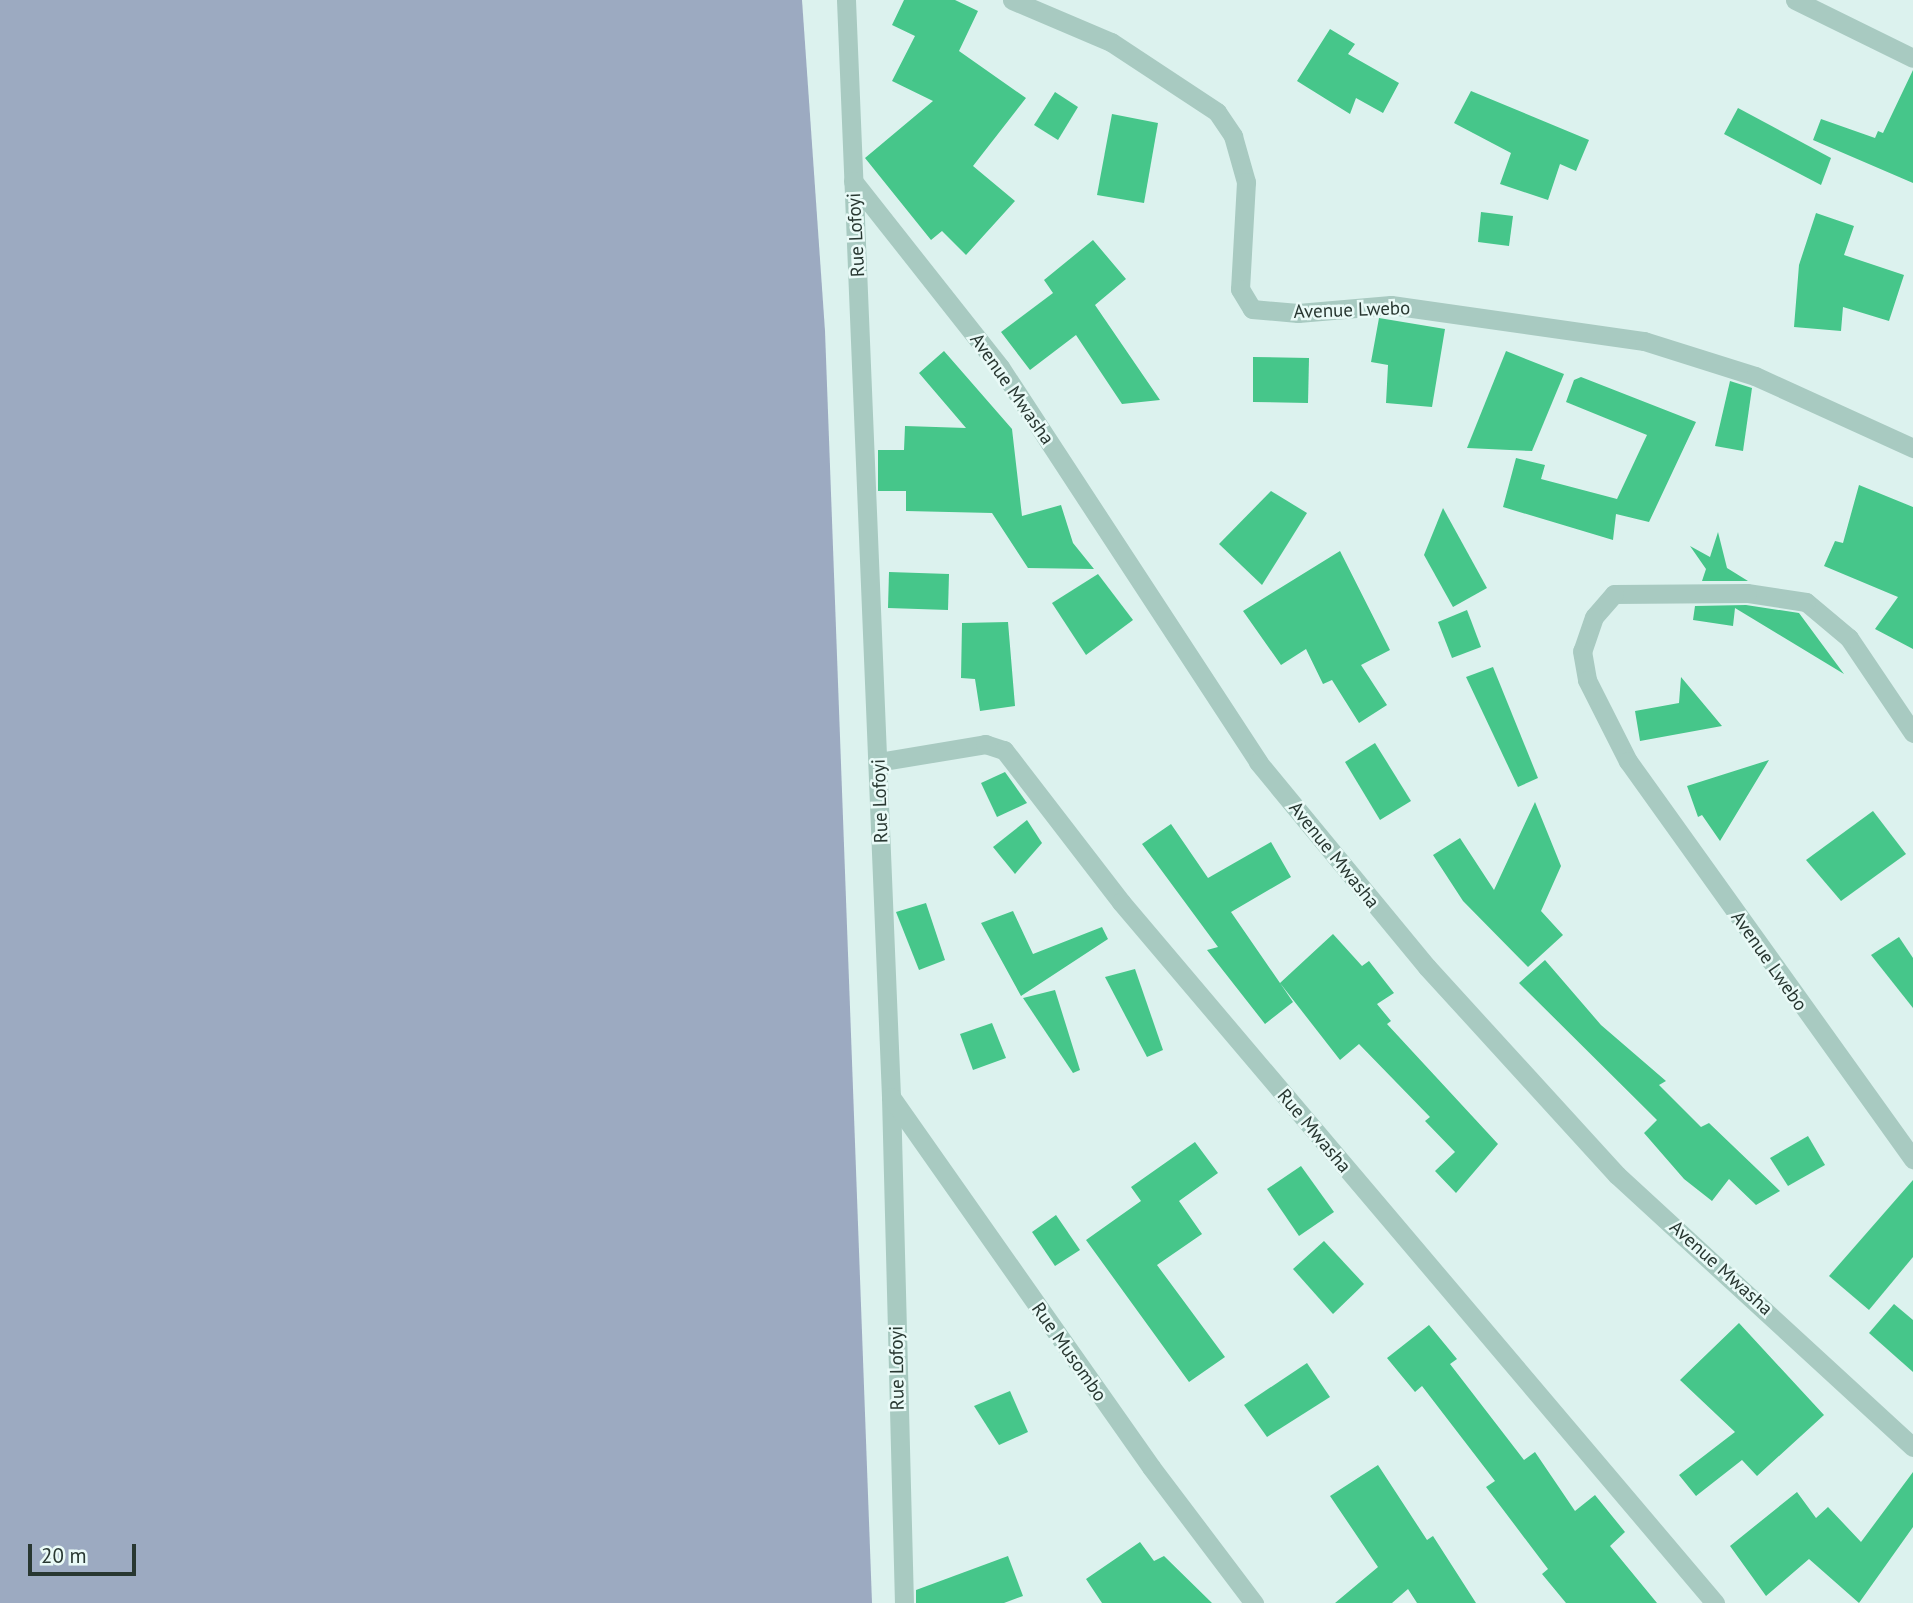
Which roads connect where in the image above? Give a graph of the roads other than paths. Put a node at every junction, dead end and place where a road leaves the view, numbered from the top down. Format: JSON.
{"nodes":[{"id":1,"x":846,"y":0,"type":"edge"},
{"id":2,"x":1012,"y":0,"type":"edge"},
{"id":3,"x":1794,"y":0,"type":"edge"},
{"id":4,"x":1913,"y":58,"type":"edge"},
{"id":5,"x":853,"y":181,"type":"junction"},
{"id":6,"x":1913,"y":448,"type":"edge"},
{"id":7,"x":1913,"y":733,"type":"edge"},
{"id":8,"x":878,"y":762,"type":"junction"},
{"id":9,"x":891,"y":1097,"type":"junction"},
{"id":10,"x":1913,"y":1158,"type":"edge"},
{"id":11,"x":1913,"y":1447,"type":"edge"},
{"id":12,"x":904,"y":1603,"type":"edge"},
{"id":13,"x":1254,"y":1603,"type":"edge"},
{"id":14,"x":1715,"y":1603,"type":"edge"}],
"edges":[{"from":1,"to":5,"type":"street","name":"Rue Lofoyi"},
{"from":2,"to":6,"type":"street","name":"Avenue Lwebo"},
{"from":3,"to":4,"type":"street"},
{"from":5,"to":8,"type":"street","name":"Rue Lofoyi"},
{"from":5,"to":11,"type":"street","name":"Avenue Mwasha"},
{"from":7,"to":10,"type":"street","name":"Avenue Lwebo"},
{"from":8,"to":9,"type":"street","name":"Rue Lofoyi"},
{"from":8,"to":14,"type":"street","name":"Rue Mwasha"},
{"from":9,"to":12,"type":"street","name":"Rue Lofoyi"},
{"from":9,"to":13,"type":"street","name":"Rue Musombo"}]}
